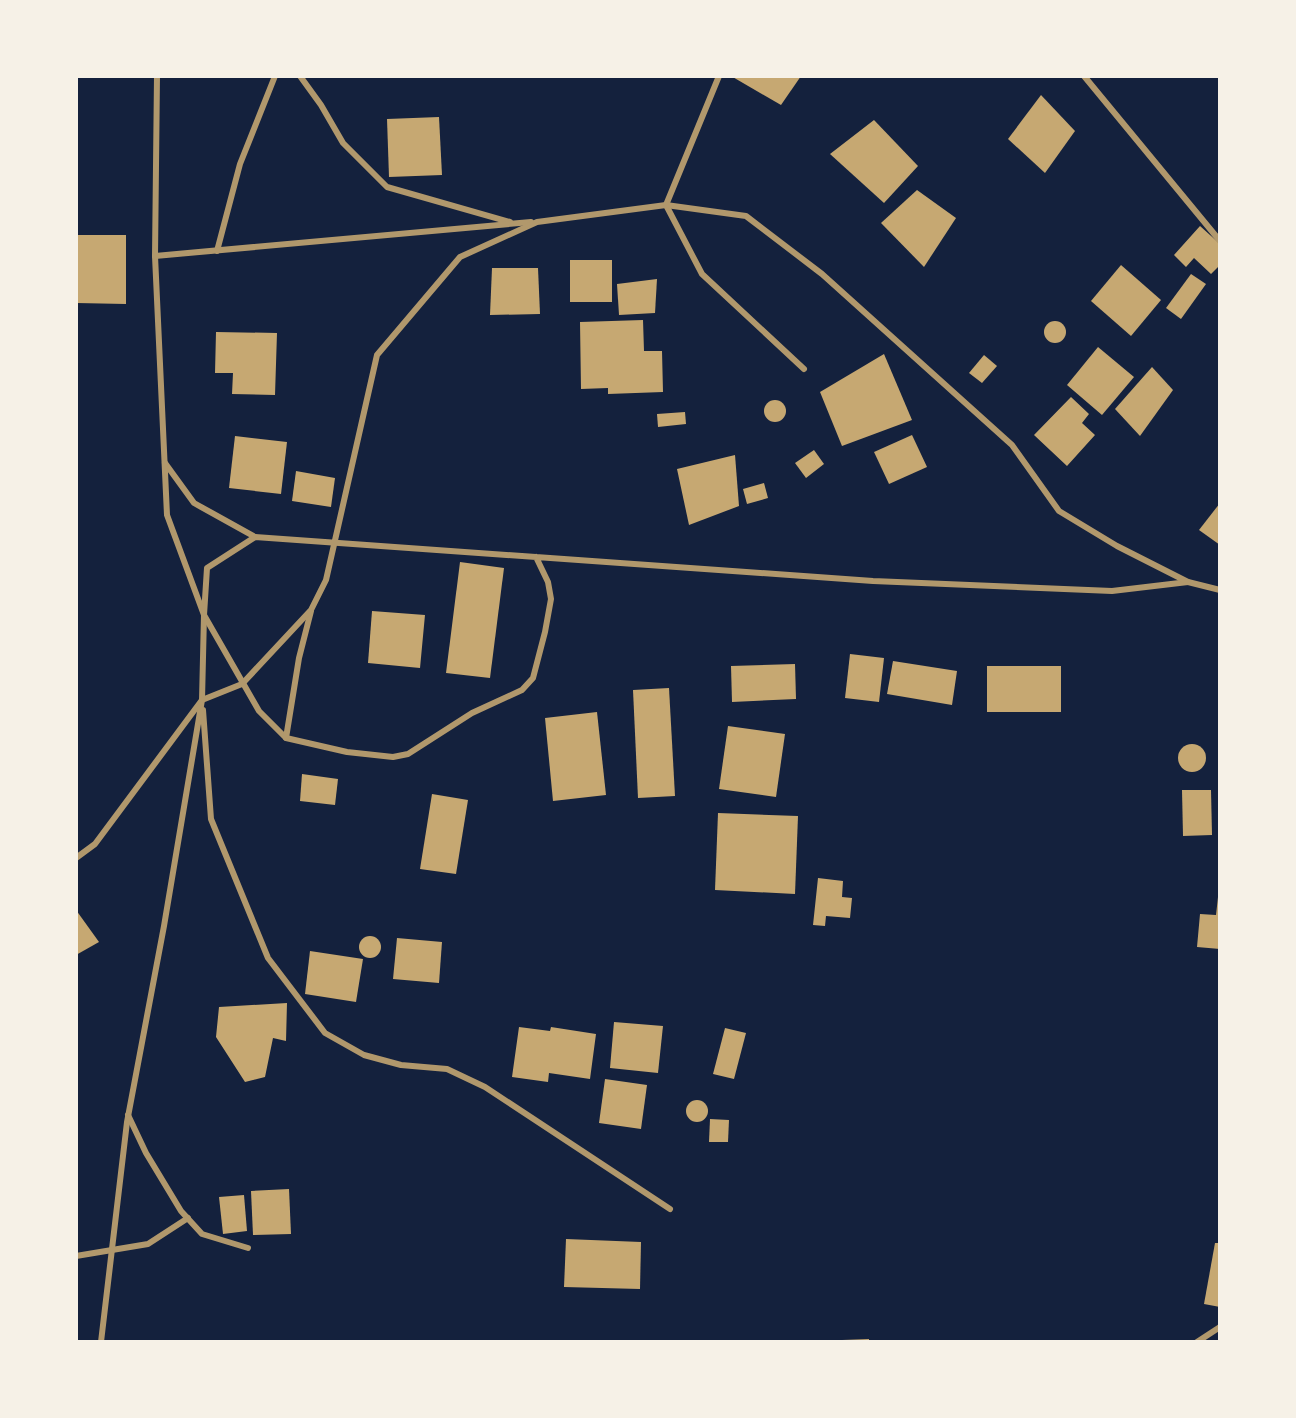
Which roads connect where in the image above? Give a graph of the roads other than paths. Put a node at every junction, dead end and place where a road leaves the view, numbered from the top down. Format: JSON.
{"nodes":[{"id":1,"x":157,"y":76,"type":"edge"},
{"id":2,"x":275,"y":76,"type":"edge"},
{"id":3,"x":300,"y":76,"type":"edge"},
{"id":4,"x":719,"y":76,"type":"edge"},
{"id":5,"x":1084,"y":76,"type":"edge"},
{"id":6,"x":666,"y":206,"type":"junction"},
{"id":7,"x":537,"y":222,"type":"junction"},
{"id":8,"x":516,"y":224,"type":"junction"},
{"id":9,"x":1220,"y":241,"type":"edge"},
{"id":10,"x":217,"y":251,"type":"junction"},
{"id":11,"x":155,"y":256,"type":"junction"},
{"id":12,"x":804,"y":369,"type":"dead end"},
{"id":13,"x":165,"y":463,"type":"junction"},
{"id":14,"x":255,"y":537,"type":"junction"},
{"id":15,"x":335,"y":543,"type":"junction"},
{"id":16,"x":536,"y":557,"type":"junction"},
{"id":17,"x":1188,"y":582,"type":"junction"},
{"id":18,"x":1220,"y":590,"type":"edge"},
{"id":19,"x":311,"y":610,"type":"junction"},
{"id":20,"x":204,"y":615,"type":"junction"},
{"id":21,"x":242,"y":684,"type":"junction"},
{"id":22,"x":202,"y":700,"type":"junction"},
{"id":23,"x":286,"y":738,"type":"junction"},
{"id":24,"x":76,"y":858,"type":"edge"},
{"id":25,"x":128,"y":1114,"type":"junction"},
{"id":26,"x":670,"y":1209,"type":"dead end"},
{"id":27,"x":188,"y":1218,"type":"junction"},
{"id":28,"x":248,"y":1248,"type":"dead end"},
{"id":29,"x":112,"y":1251,"type":"junction"},
{"id":30,"x":76,"y":1256,"type":"edge"},
{"id":31,"x":1220,"y":1327,"type":"edge"},
{"id":32,"x":101,"y":1341,"type":"edge"},
{"id":33,"x":1197,"y":1341,"type":"edge"}],
"edges":[{"from":1,"to":11,"type":"street"},
{"from":2,"to":10,"type":"street"},
{"from":3,"to":8,"type":"street"},
{"from":4,"to":6,"type":"street"},
{"from":5,"to":9,"type":"street"},
{"from":6,"to":7,"type":"street"},
{"from":6,"to":12,"type":"street"},
{"from":6,"to":17,"type":"street"},
{"from":7,"to":8,"type":"street"},
{"from":7,"to":15,"type":"street"},
{"from":8,"to":10,"type":"street"},
{"from":10,"to":11,"type":"street"},
{"from":11,"to":13,"type":"street"},
{"from":13,"to":14,"type":"street"},
{"from":13,"to":20,"type":"street"},
{"from":14,"to":15,"type":"street"},
{"from":14,"to":20,"type":"street"},
{"from":15,"to":16,"type":"street"},
{"from":15,"to":19,"type":"street"},
{"from":16,"to":17,"type":"street"},
{"from":16,"to":23,"type":"street"},
{"from":17,"to":18,"type":"street"},
{"from":19,"to":21,"type":"street"},
{"from":19,"to":23,"type":"street"},
{"from":20,"to":21,"type":"street"},
{"from":20,"to":22,"type":"street"},
{"from":21,"to":22,"type":"street"},
{"from":21,"to":23,"type":"street"},
{"from":22,"to":24,"type":"street"},
{"from":22,"to":25,"type":"street"},
{"from":22,"to":26,"type":"street"},
{"from":25,"to":27,"type":"street"},
{"from":25,"to":29,"type":"street"},
{"from":27,"to":28,"type":"street"},
{"from":27,"to":29,"type":"street"},
{"from":29,"to":30,"type":"street"},
{"from":29,"to":32,"type":"street"},
{"from":31,"to":33,"type":"street"}]}
